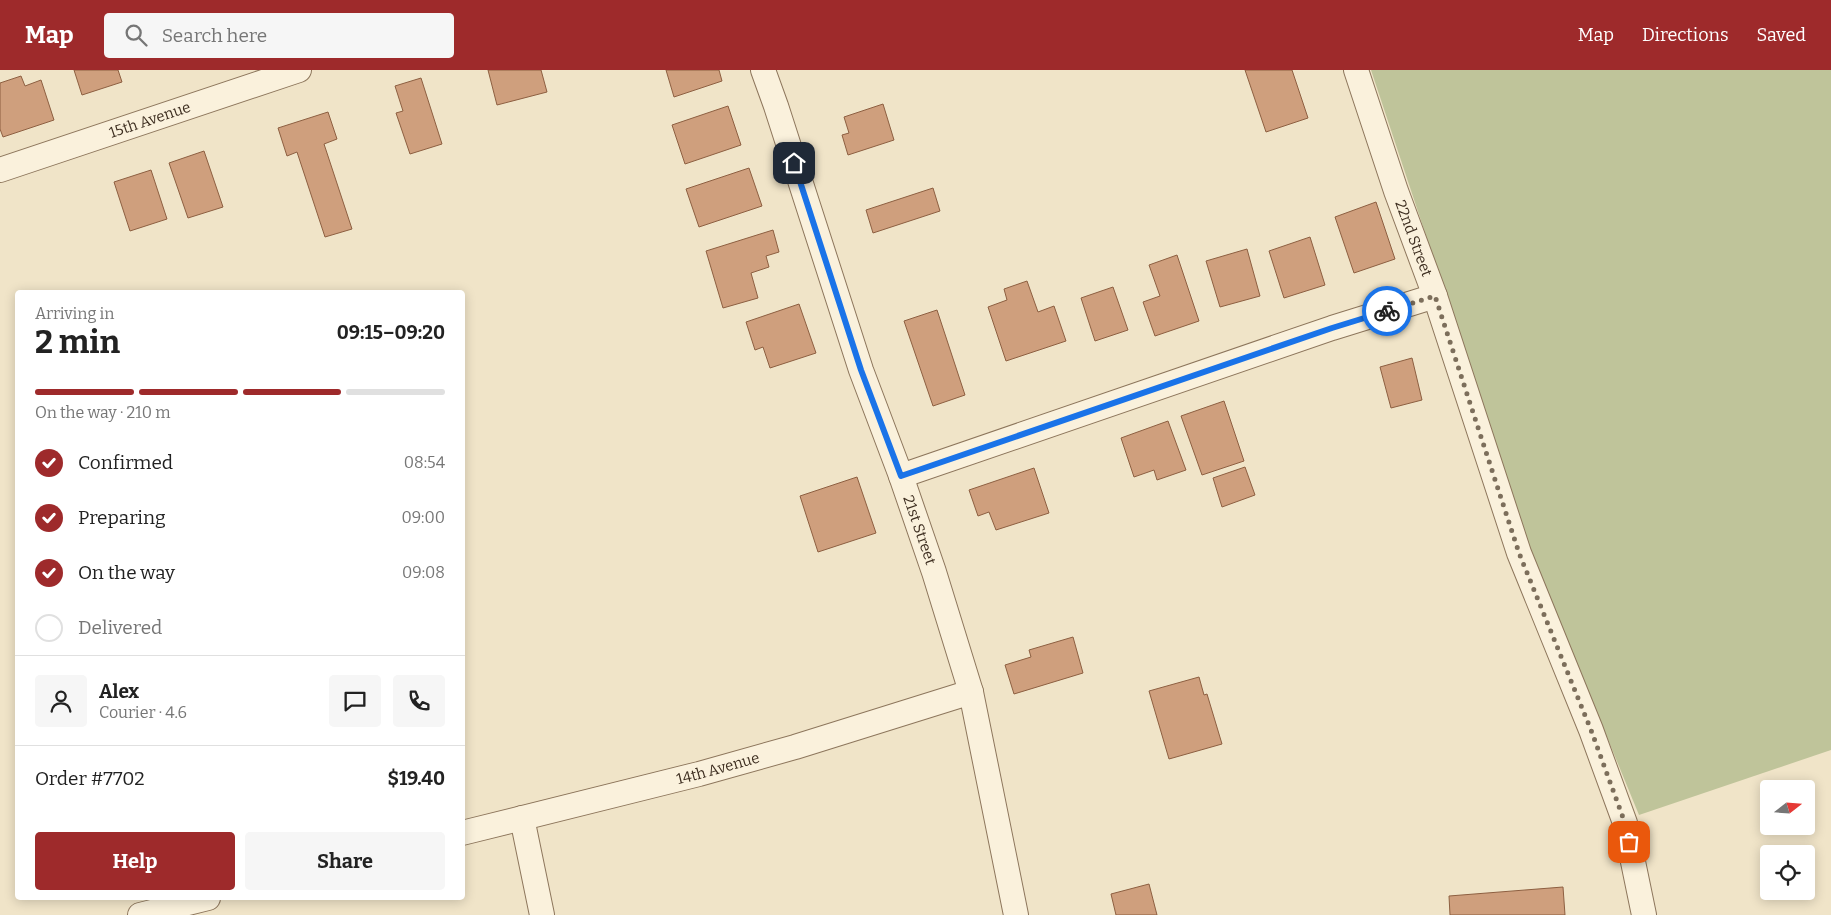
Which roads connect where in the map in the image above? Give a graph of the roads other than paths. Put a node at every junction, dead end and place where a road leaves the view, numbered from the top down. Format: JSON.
{"nodes":[{"id":1,"x":299,"y":70,"type":"edge"},
{"id":2,"x":763,"y":70,"type":"edge"},
{"id":3,"x":1356,"y":70,"type":"edge"},
{"id":4,"x":0,"y":170,"type":"edge"},
{"id":5,"x":1435,"y":296,"type":"junction"},
{"id":6,"x":901,"y":476,"type":"junction"},
{"id":7,"x":971,"y":692,"type":"junction"},
{"id":8,"x":522,"y":818,"type":"junction"},
{"id":9,"x":465,"y":832,"type":"edge"},
{"id":10,"x":200,"y":900,"type":"edge"},
{"id":11,"x":140,"y":915,"type":"edge"},
{"id":12,"x":542,"y":915,"type":"edge"},
{"id":13,"x":1016,"y":915,"type":"edge"},
{"id":14,"x":1644,"y":915,"type":"edge"}],
"edges":[{"from":1,"to":4,"type":"street","name":"15th Avenue"},
{"from":2,"to":6,"type":"street","name":"21st Street"},
{"from":3,"to":5,"type":"street","name":"22nd Street"},
{"from":5,"to":6,"type":"street"},
{"from":5,"to":14,"type":"street","name":"22nd Street"},
{"from":6,"to":7,"type":"street","name":"21st Street"},
{"from":7,"to":8,"type":"street","name":"14th Avenue"},
{"from":7,"to":13,"type":"street","name":"21st Street"},
{"from":8,"to":9,"type":"street","name":"14th Avenue"},
{"from":8,"to":12,"type":"street"},
{"from":10,"to":11,"type":"street"}]}
